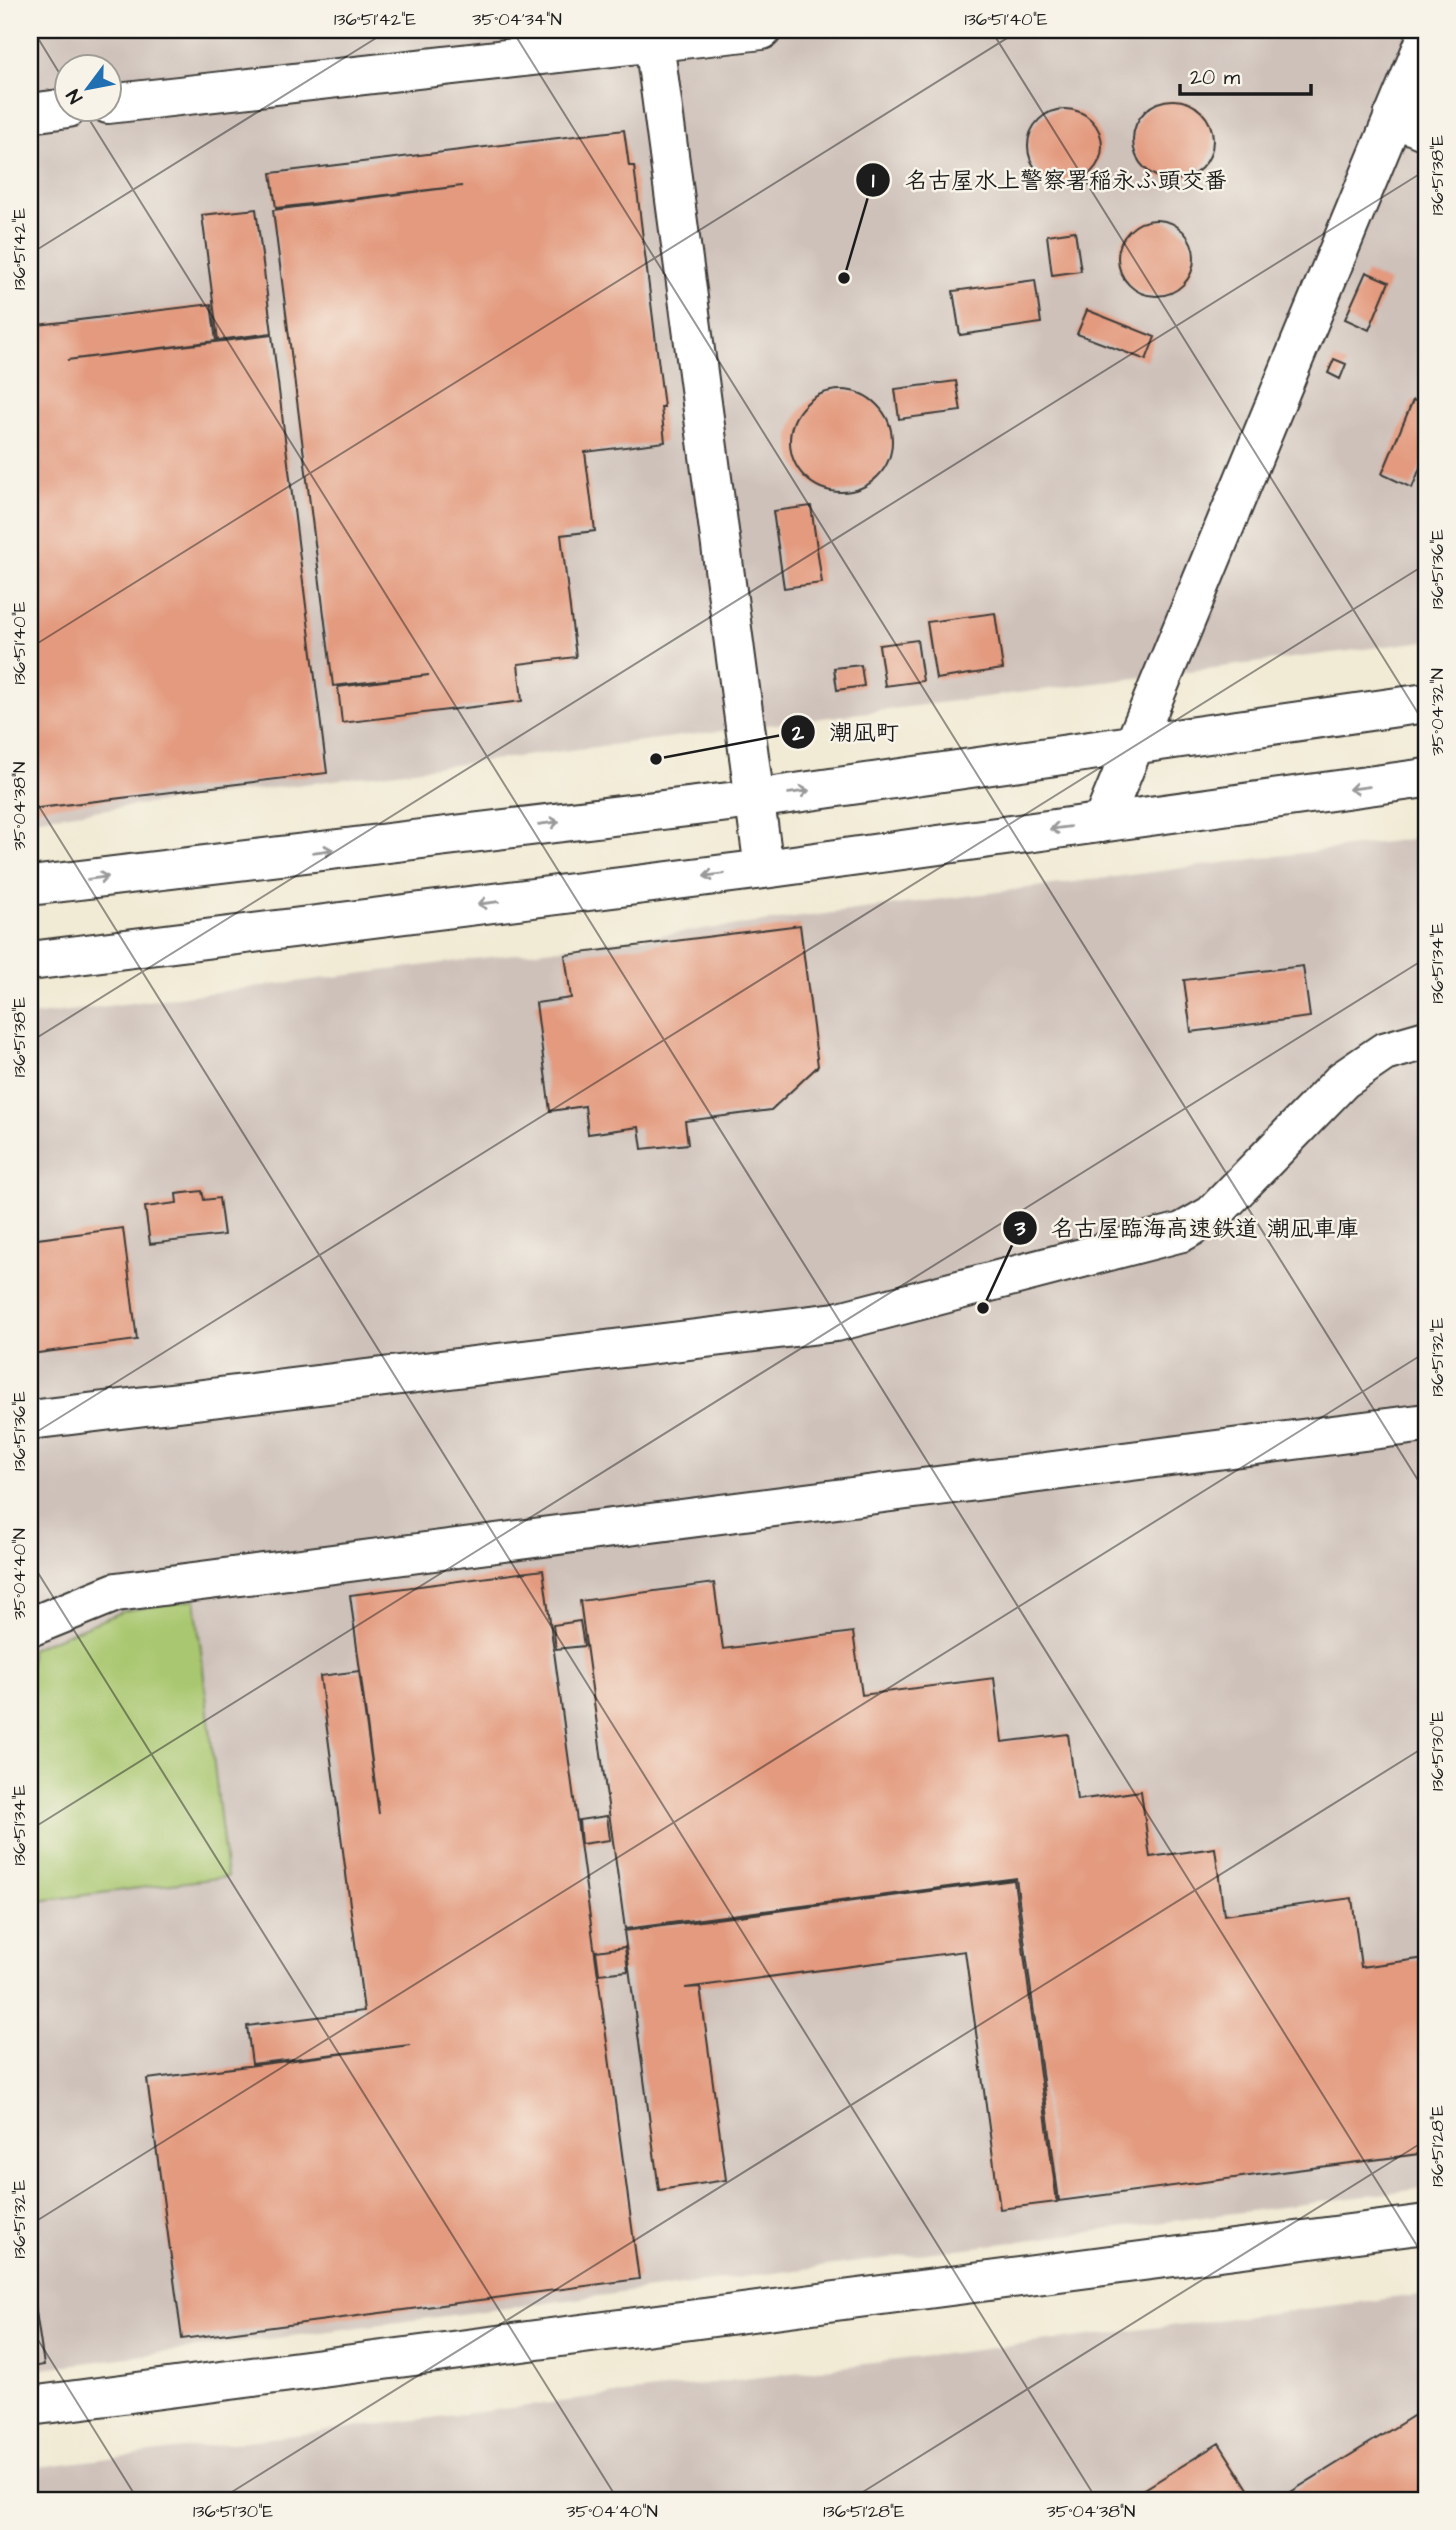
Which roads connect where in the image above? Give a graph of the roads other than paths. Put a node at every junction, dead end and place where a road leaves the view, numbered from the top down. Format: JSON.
{"nodes":[{"id":1,"x":762,"y":30,"type":"edge"},
{"id":2,"x":1426,"y":38,"type":"edge"},
{"id":3,"x":653,"y":42,"type":"junction"},
{"id":4,"x":122,"y":102,"type":"edge"},
{"id":5,"x":52,"y":110,"type":"edge"},
{"id":6,"x":30,"y":113,"type":"edge"},
{"id":7,"x":1410,"y":124,"type":"edge"},
{"id":8,"x":1426,"y":703,"type":"edge"},
{"id":9,"x":1134,"y":744,"type":"junction"},
{"id":10,"x":1426,"y":778,"type":"edge"},
{"id":11,"x":754,"y":799,"type":"junction"},
{"id":12,"x":1102,"y":823,"type":"junction"},
{"id":13,"x":764,"y":869,"type":"junction"},
{"id":14,"x":30,"y":886,"type":"edge"},
{"id":15,"x":30,"y":961,"type":"edge"},
{"id":16,"x":1426,"y":1040,"type":"edge"},
{"id":17,"x":30,"y":1420,"type":"edge"},
{"id":18,"x":1426,"y":1423,"type":"edge"},
{"id":19,"x":30,"y":1627,"type":"edge"},
{"id":20,"x":1426,"y":2224,"type":"edge"},
{"id":21,"x":30,"y":2406,"type":"edge"}],
"edges":[{"from":1,"to":3,"type":"street"},
{"from":2,"to":7,"type":"street"},
{"from":3,"to":4,"type":"street"},
{"from":3,"to":11,"type":"street"},
{"from":5,"to":6,"type":"street"},
{"from":7,"to":9,"type":"street"},
{"from":8,"to":9,"type":"street"},
{"from":11,"to":9,"type":"street","one_way":true},
{"from":9,"to":12,"type":"street"},
{"from":10,"to":12,"type":"street","one_way":true},
{"from":11,"to":13,"type":"street"},
{"from":14,"to":11,"type":"street","one_way":true},
{"from":12,"to":13,"type":"street","one_way":true},
{"from":13,"to":15,"type":"street","one_way":true},
{"from":16,"to":17,"type":"street"},
{"from":18,"to":19,"type":"street"},
{"from":20,"to":21,"type":"street"}]}
